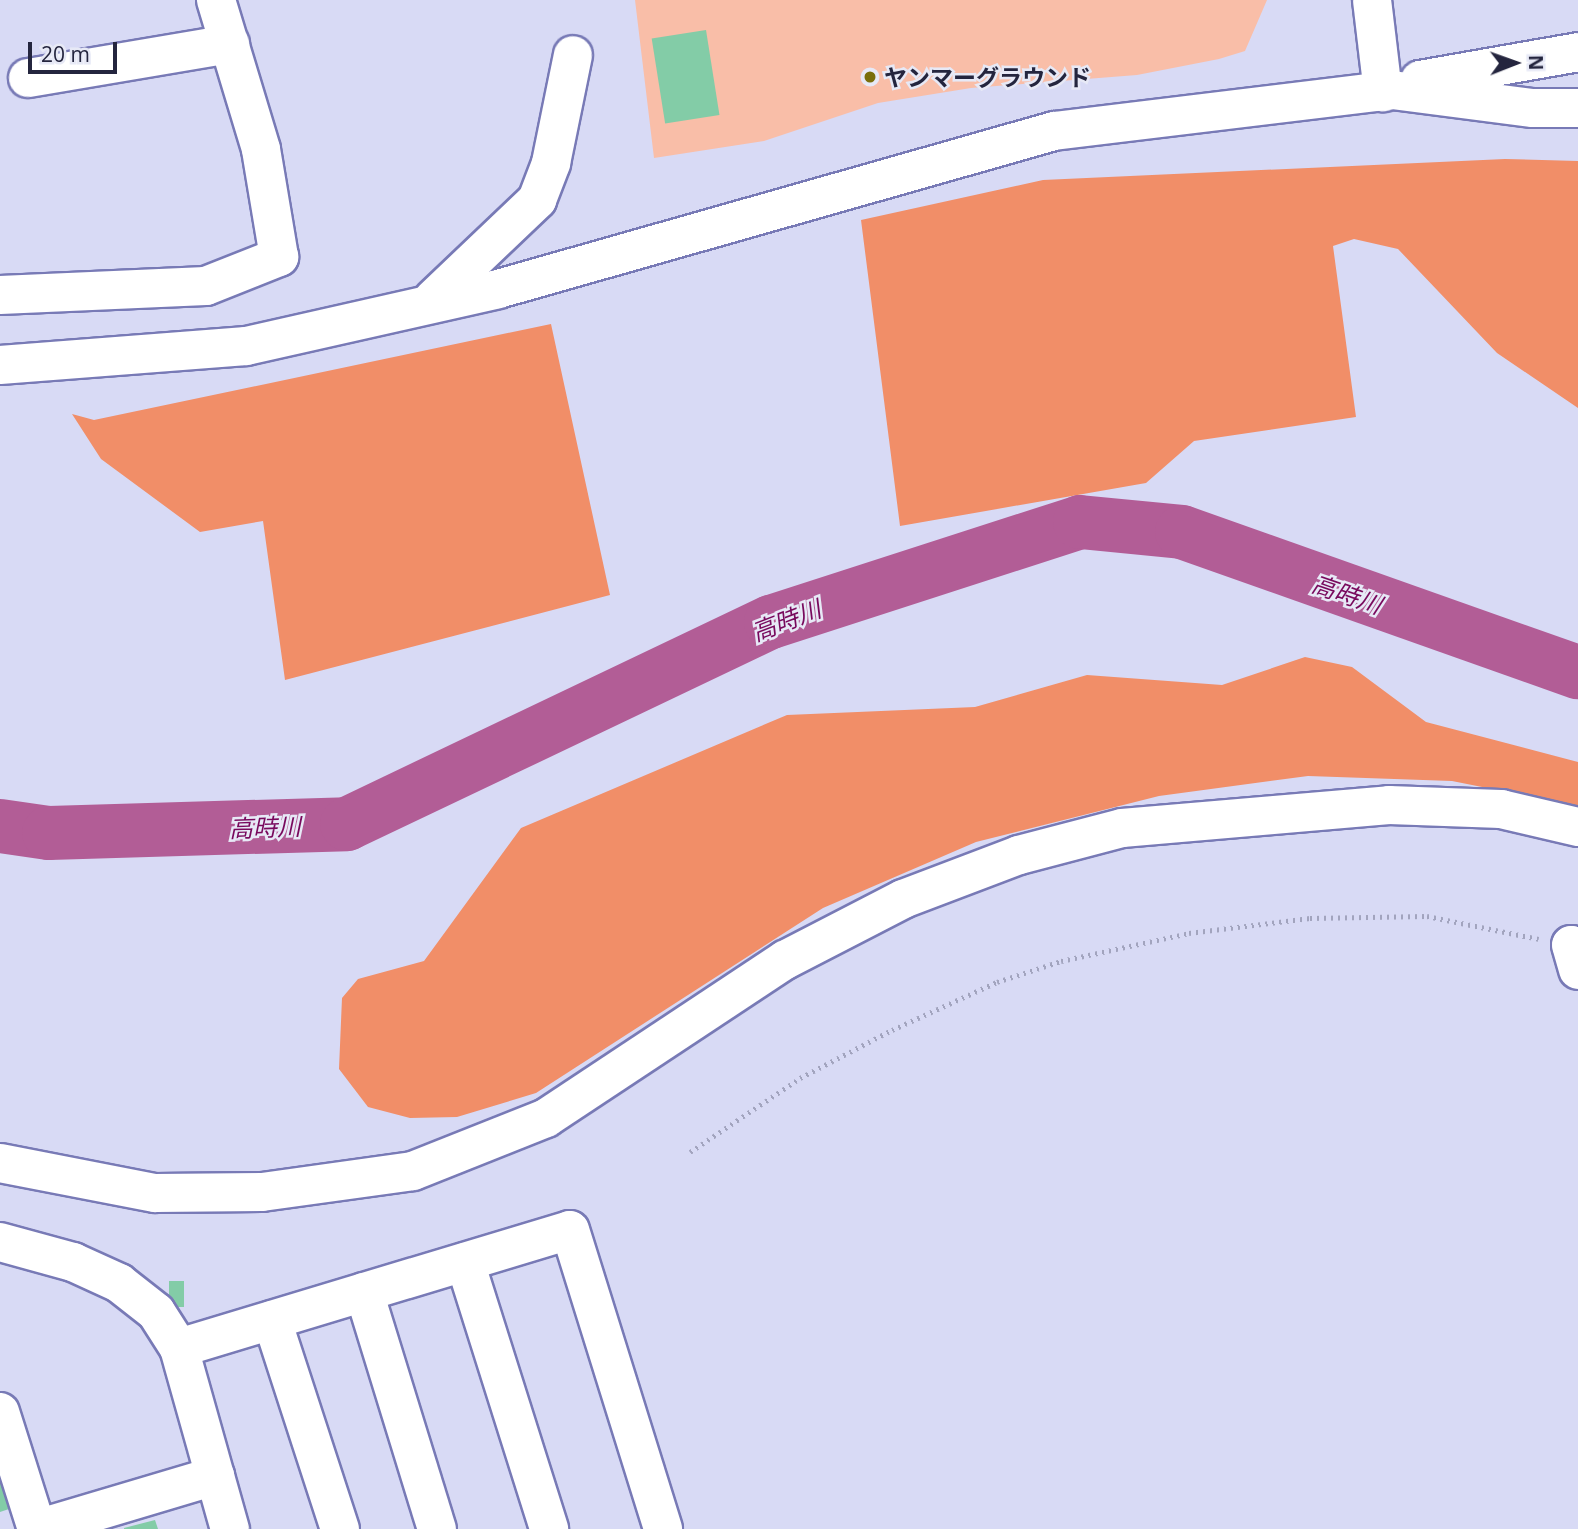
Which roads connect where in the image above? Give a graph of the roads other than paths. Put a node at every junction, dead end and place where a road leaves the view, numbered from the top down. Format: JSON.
{"nodes":[{"id":1,"x":216,"y":0,"type":"edge"},
{"id":2,"x":1371,"y":0,"type":"edge"},
{"id":3,"x":230,"y":44,"type":"junction"},
{"id":4,"x":1578,"y":52,"type":"edge"},
{"id":5,"x":573,"y":55,"type":"dead end"},
{"id":6,"x":28,"y":78,"type":"dead end"},
{"id":7,"x":1387,"y":91,"type":"junction"},
{"id":8,"x":1578,"y":108,"type":"edge"},
{"id":9,"x":0,"y":295,"type":"edge"},
{"id":10,"x":433,"y":299,"type":"junction"},
{"id":11,"x":0,"y":365,"type":"edge"},
{"id":12,"x":1578,"y":827,"type":"edge"},
{"id":13,"x":0,"y":1163,"type":"edge"},
{"id":14,"x":0,"y":1242,"type":"edge"},
{"id":15,"x":465,"y":1262,"type":"junction"},
{"id":16,"x":364,"y":1292,"type":"junction"},
{"id":17,"x":272,"y":1320,"type":"junction"},
{"id":18,"x":179,"y":1348,"type":"junction"},
{"id":19,"x":0,"y":1412,"type":"edge"},
{"id":20,"x":215,"y":1476,"type":"junction"},
{"id":21,"x":37,"y":1529,"type":"edge"},
{"id":22,"x":230,"y":1529,"type":"edge"},
{"id":23,"x":340,"y":1529,"type":"edge"},
{"id":24,"x":437,"y":1529,"type":"edge"},
{"id":25,"x":549,"y":1529,"type":"edge"},
{"id":26,"x":663,"y":1529,"type":"edge"}],
"edges":[{"from":1,"to":3,"type":"street"},
{"from":2,"to":7,"type":"street"},
{"from":3,"to":6,"type":"street"},
{"from":3,"to":9,"type":"street"},
{"from":4,"to":7,"type":"street"},
{"from":5,"to":10,"type":"street"},
{"from":7,"to":8,"type":"street"},
{"from":7,"to":10,"type":"street"},
{"from":10,"to":11,"type":"street"},
{"from":12,"to":13,"type":"street"},
{"from":14,"to":18,"type":"street"},
{"from":15,"to":16,"type":"street"},
{"from":15,"to":25,"type":"street"},
{"from":15,"to":26,"type":"street"},
{"from":16,"to":17,"type":"street"},
{"from":16,"to":24,"type":"street"},
{"from":17,"to":18,"type":"street"},
{"from":17,"to":23,"type":"street"},
{"from":18,"to":20,"type":"street"},
{"from":19,"to":21,"type":"street"},
{"from":20,"to":21,"type":"street"},
{"from":20,"to":22,"type":"street"}]}
